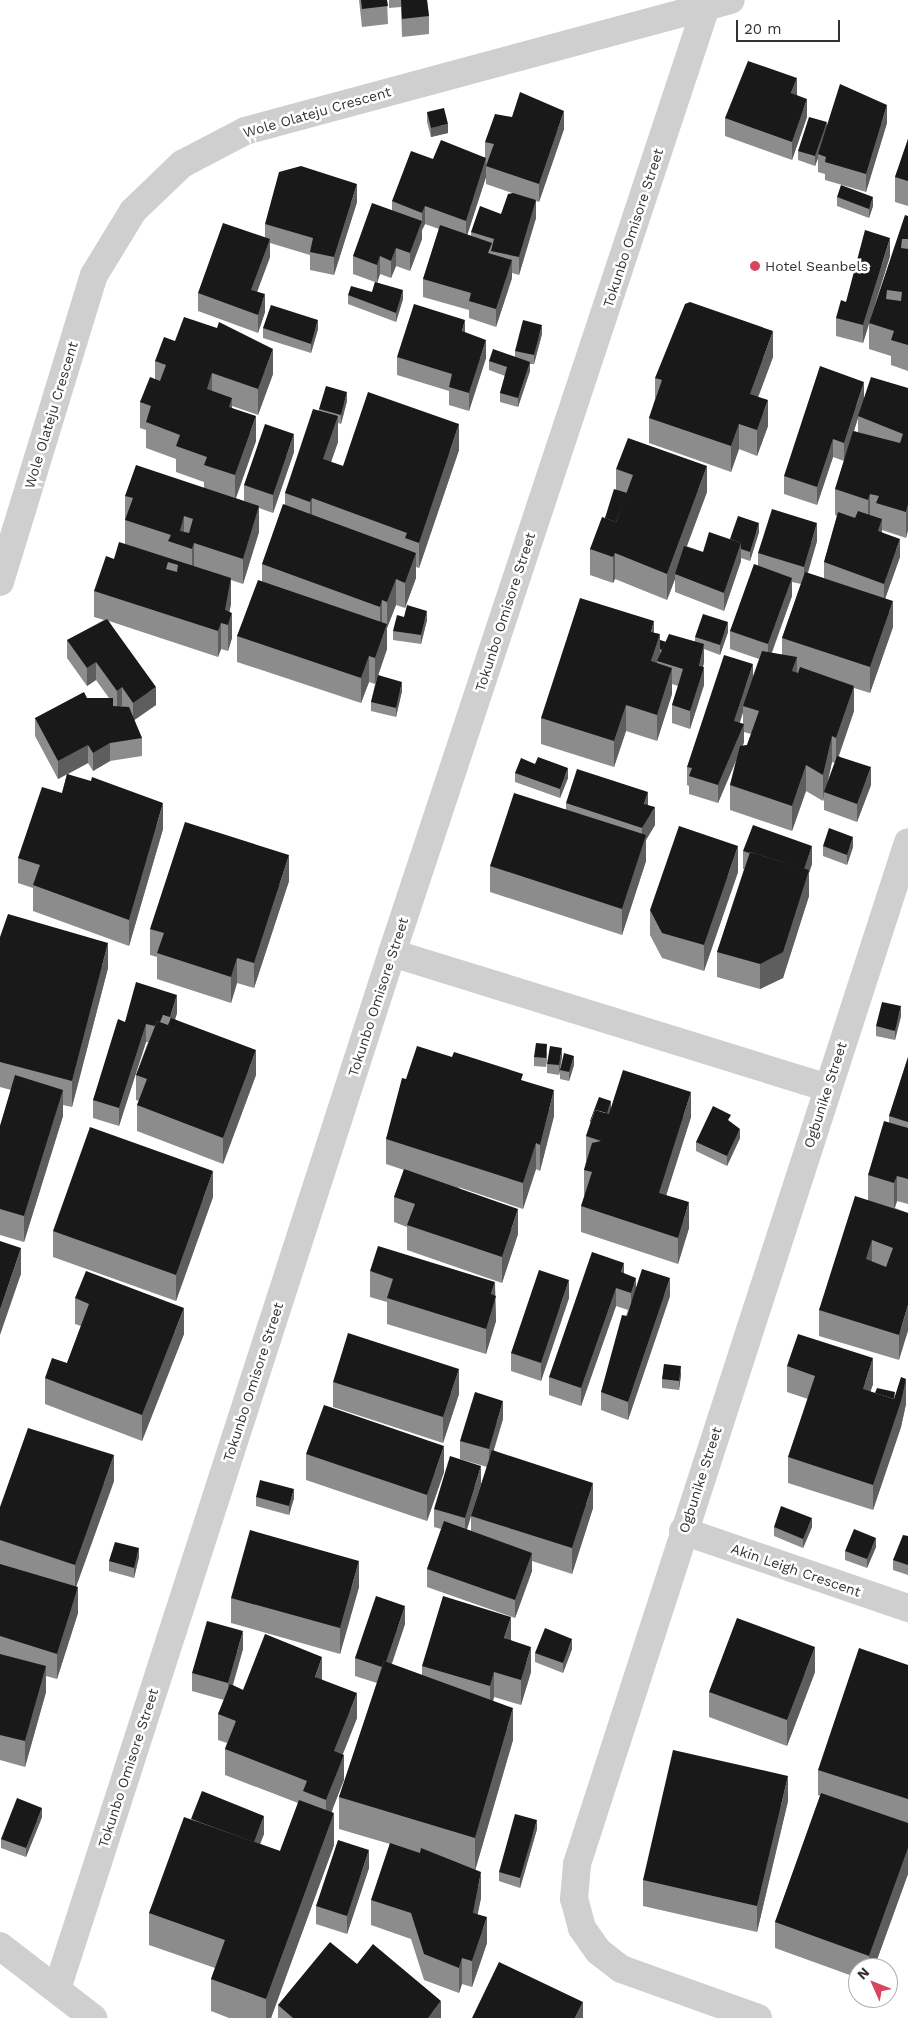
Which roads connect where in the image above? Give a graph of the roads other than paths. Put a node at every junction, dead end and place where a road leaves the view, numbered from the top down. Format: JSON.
{"nodes":[{"id":1,"x":718,"y":3,"type":"edge"},
{"id":2,"x":0,"y":582,"type":"edge"},
{"id":3,"x":908,"y":842,"type":"edge"},
{"id":4,"x":899,"y":901,"type":"edge"},
{"id":5,"x":392,"y":953,"type":"junction"},
{"id":6,"x":827,"y":1088,"type":"junction"},
{"id":7,"x":684,"y":1531,"type":"junction"},
{"id":8,"x":908,"y":1608,"type":"edge"},
{"id":9,"x":0,"y":1946,"type":"edge"},
{"id":10,"x":57,"y":1989,"type":"junction"},
{"id":11,"x":93,"y":2018,"type":"edge"},
{"id":12,"x":758,"y":2018,"type":"edge"}],
"edges":[{"from":1,"to":2,"type":"street","name":"Wole Olateju Crescent"},
{"from":1,"to":5,"type":"street","name":"Tokunbo Omisore Street"},
{"from":3,"to":4,"type":"street","name":"Ogbunike Street"},
{"from":4,"to":6,"type":"street","name":"Ogbunike Street"},
{"from":5,"to":6,"type":"street"},
{"from":5,"to":10,"type":"street","name":"Tokunbo Omisore Street"},
{"from":6,"to":7,"type":"street","name":"Ogbunike Street"},
{"from":7,"to":8,"type":"street","name":"Akin Leigh Crescent"},
{"from":7,"to":12,"type":"street","name":"Ogbunike Street"},
{"from":9,"to":10,"type":"street"},
{"from":10,"to":11,"type":"street"}]}
